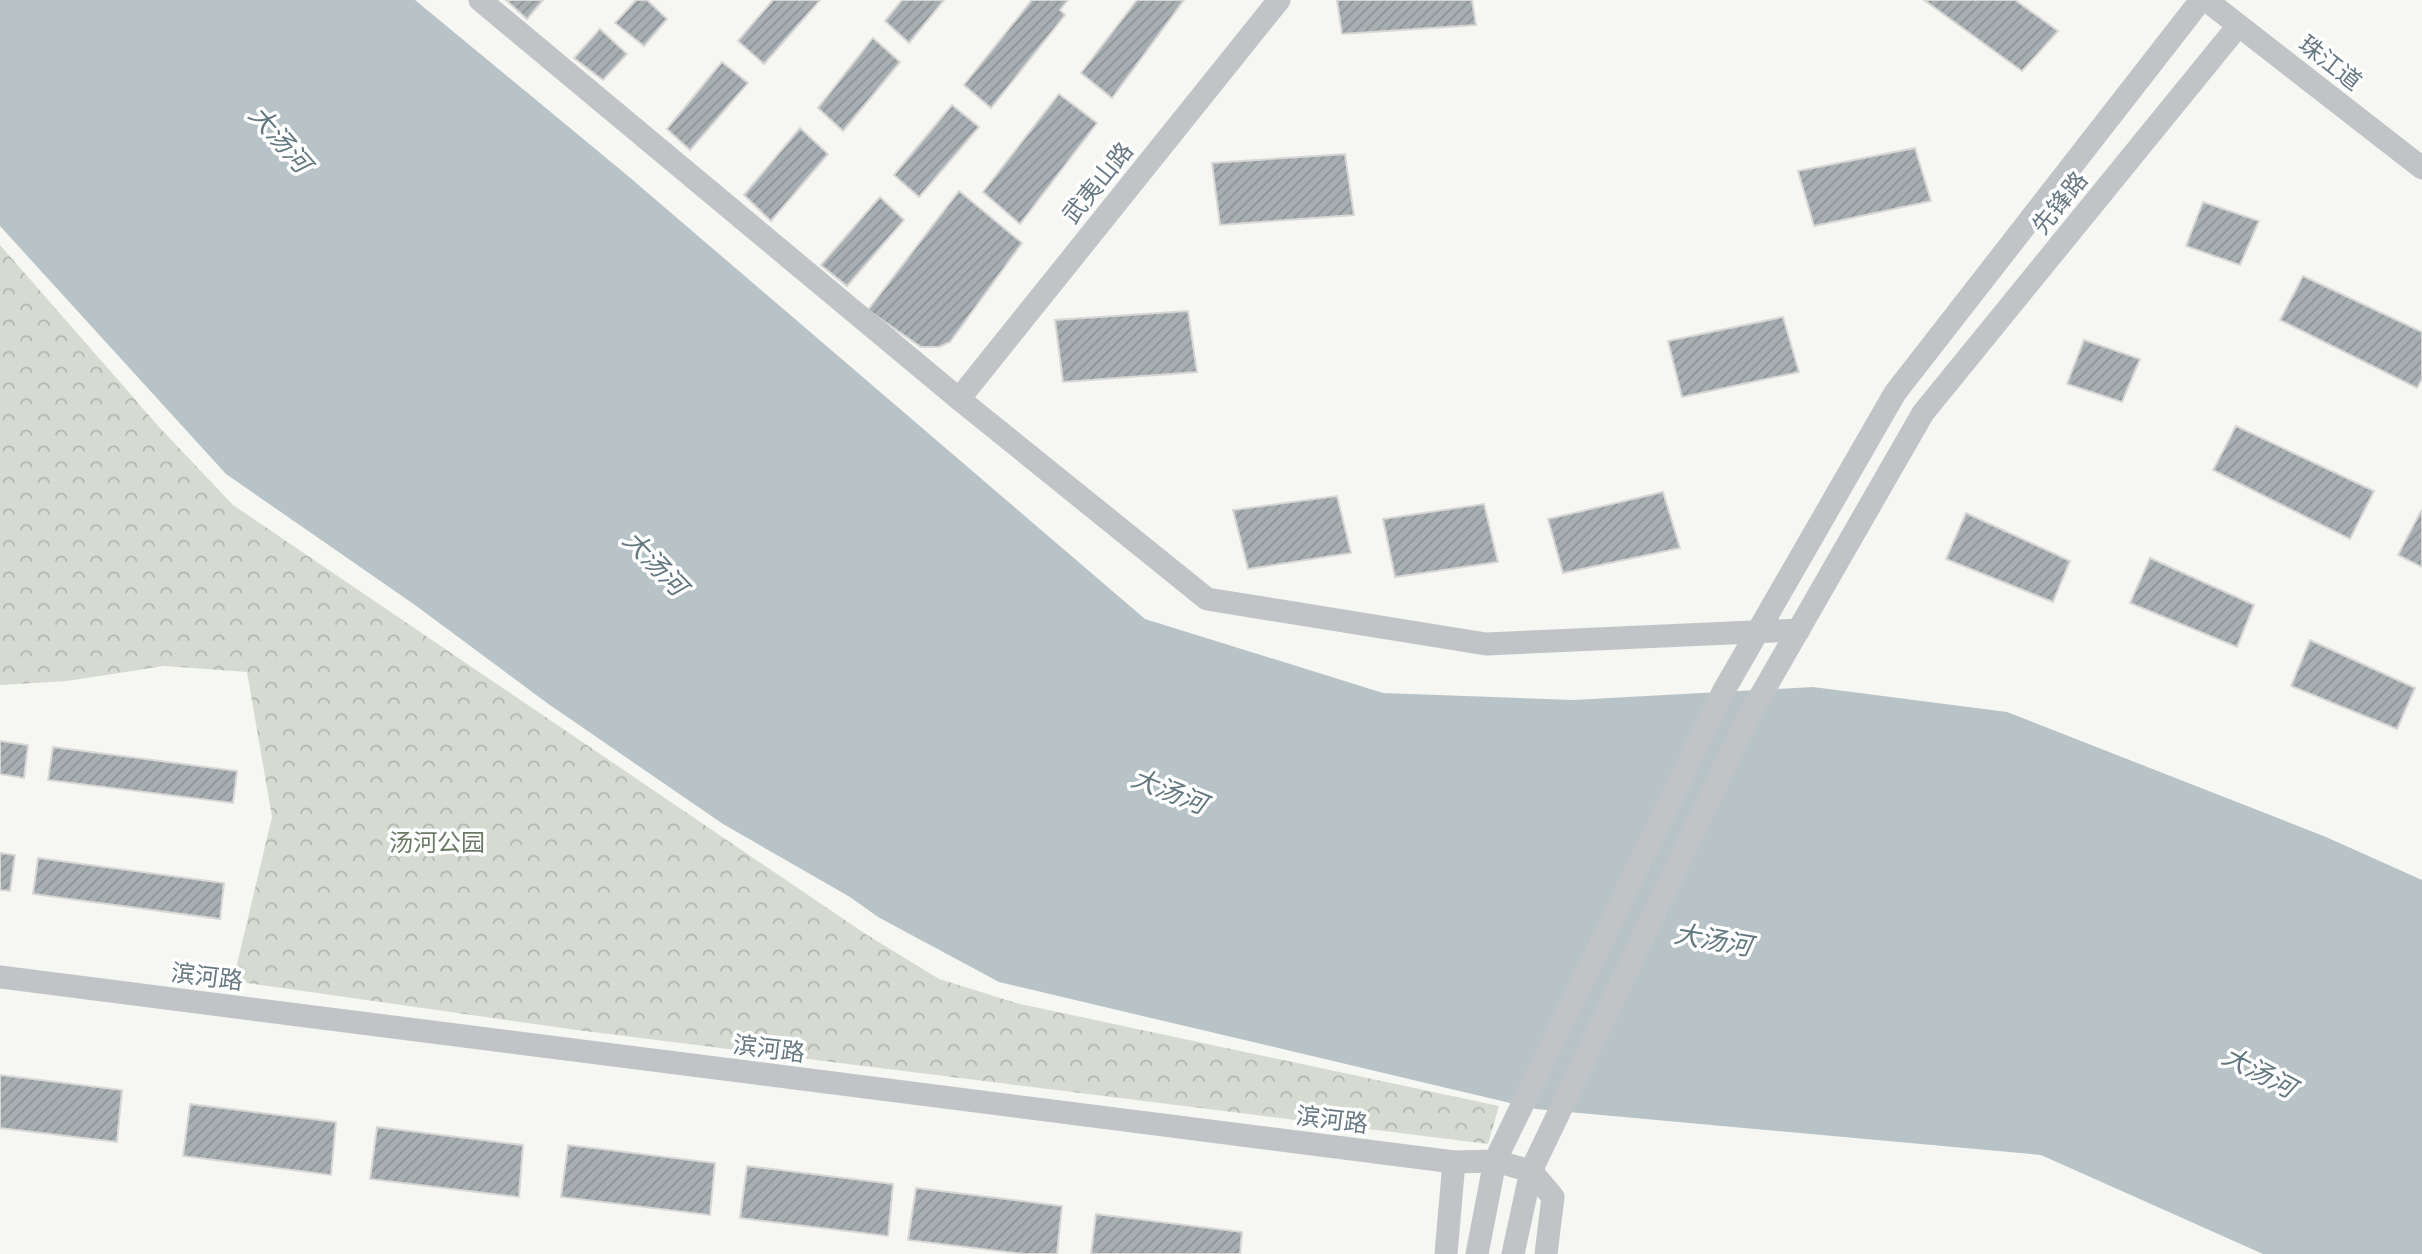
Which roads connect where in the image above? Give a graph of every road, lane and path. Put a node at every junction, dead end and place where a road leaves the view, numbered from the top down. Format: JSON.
{"nodes":[{"id":1,"x":480,"y":0,"type":"edge"},
{"id":2,"x":1279,"y":0,"type":"edge"},
{"id":3,"x":2201,"y":0,"type":"edge"},
{"id":4,"x":2206,"y":0,"type":"edge"},
{"id":5,"x":2238,"y":26,"type":"junction"},
{"id":6,"x":2422,"y":168,"type":"edge"},
{"id":7,"x":959,"y":399,"type":"junction"},
{"id":8,"x":1759,"y":630,"type":"junction"},
{"id":9,"x":1799,"y":630,"type":"junction"},
{"id":10,"x":0,"y":977,"type":"edge"},
{"id":11,"x":1495,"y":1161,"type":"junction"},
{"id":12,"x":1454,"y":1162,"type":"junction"},
{"id":13,"x":1531,"y":1171,"type":"junction"},
{"id":14,"x":1446,"y":1254,"type":"edge"},
{"id":15,"x":1477,"y":1254,"type":"edge"},
{"id":16,"x":1513,"y":1254,"type":"edge"},
{"id":17,"x":1546,"y":1254,"type":"edge"}],
"edges":[{"from":1,"to":7,"type":"street"},
{"from":2,"to":7,"type":"street","name":"武夷山路"},
{"from":3,"to":8,"type":"street"},
{"from":4,"to":5,"type":"street","name":"珠江道"},
{"from":5,"to":6,"type":"street","name":"珠江道"},
{"from":5,"to":9,"type":"street","name":"先锋路"},
{"from":7,"to":8,"type":"street"},
{"from":8,"to":9,"type":"street"},
{"from":8,"to":11,"type":"street"},
{"from":9,"to":13,"type":"street","name":"先锋路"},
{"from":10,"to":12,"type":"street","name":"滨河路"},
{"from":11,"to":12,"type":"street","name":"滨河路"},
{"from":11,"to":13,"type":"street","name":"滨河路"},
{"from":11,"to":15,"type":"street"},
{"from":12,"to":14,"type":"street"},
{"from":13,"to":16,"type":"street","name":"先锋路"},
{"from":13,"to":17,"type":"street"}]}
